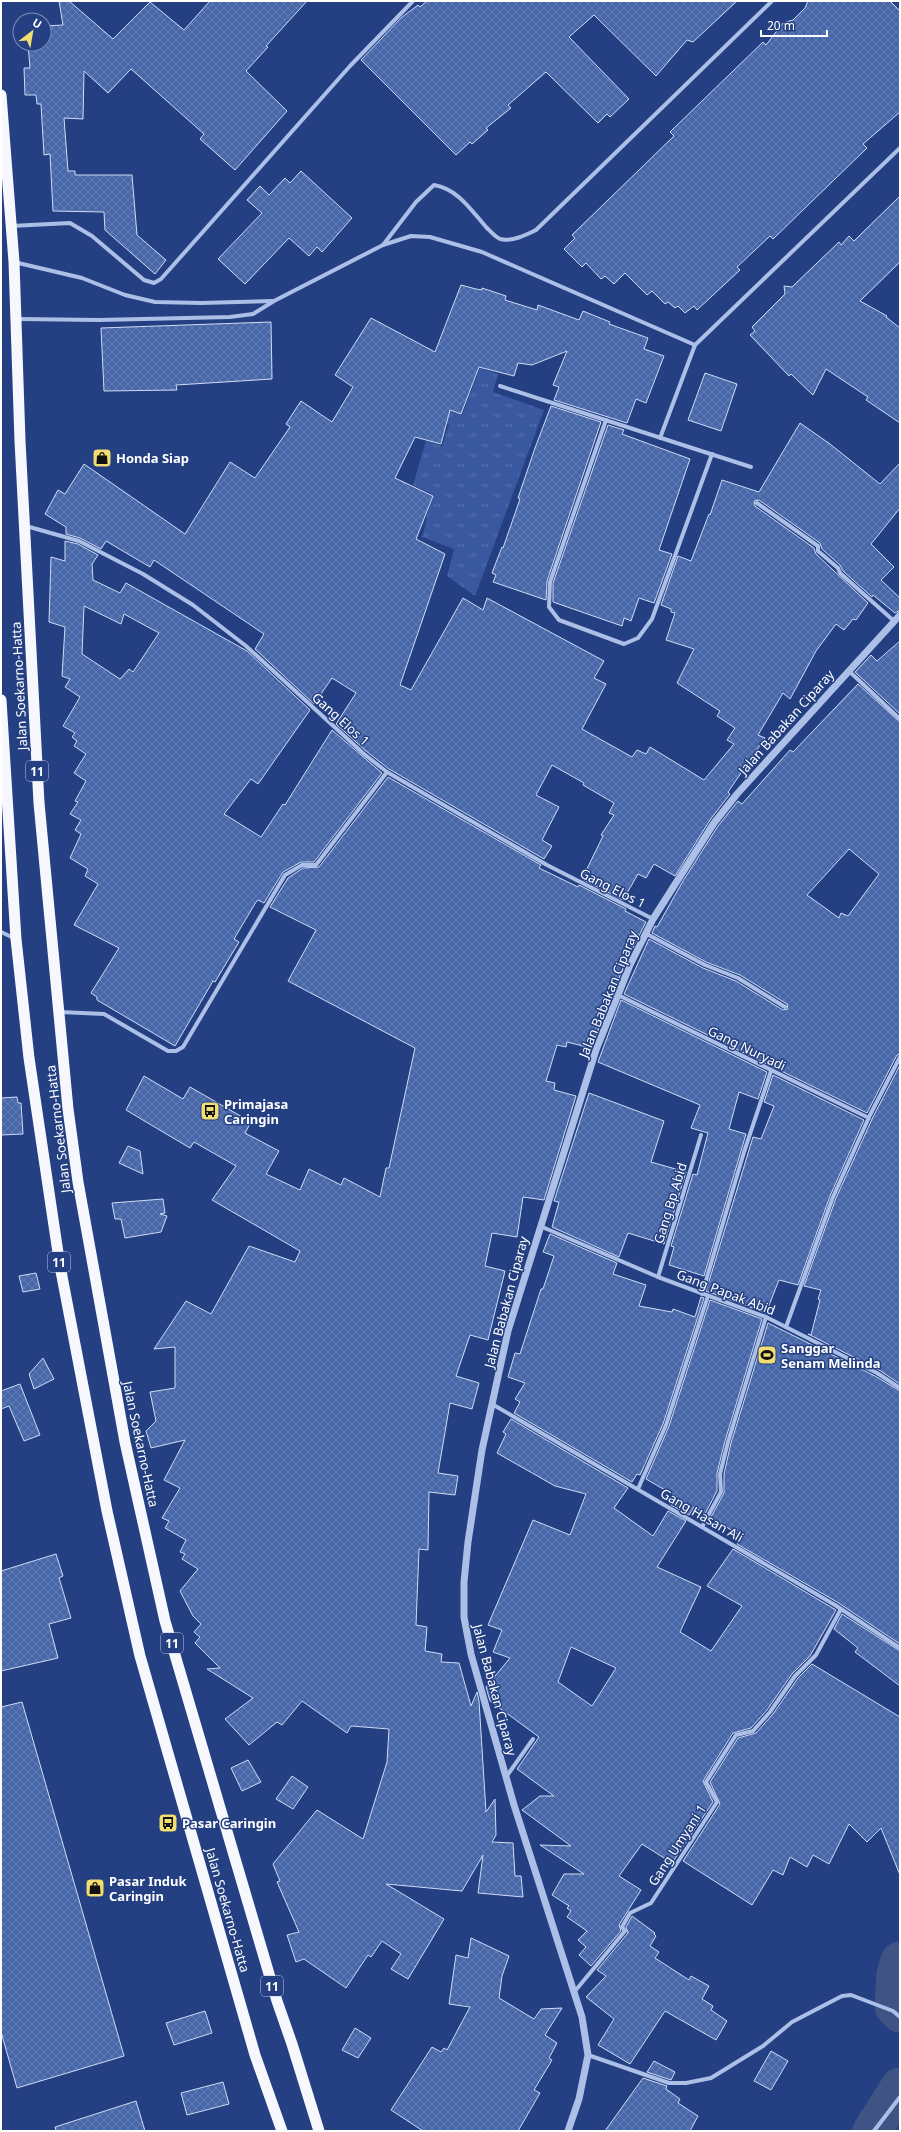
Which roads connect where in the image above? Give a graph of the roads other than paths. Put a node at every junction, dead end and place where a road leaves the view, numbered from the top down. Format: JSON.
{"nodes":[{"id":1,"x":413,"y":1,"type":"edge"},
{"id":2,"x":772,"y":1,"type":"edge"},
{"id":3,"x":1,"y":95,"type":"edge"},
{"id":4,"x":900,"y":148,"type":"edge"},
{"id":5,"x":10,"y":226,"type":"junction"},
{"id":6,"x":383,"y":245,"type":"junction"},
{"id":7,"x":14,"y":262,"type":"junction"},
{"id":8,"x":274,"y":301,"type":"junction"},
{"id":9,"x":16,"y":319,"type":"junction"},
{"id":10,"x":695,"y":345,"type":"junction"},
{"id":11,"x":500,"y":386,"type":"dead end"},
{"id":12,"x":606,"y":420,"type":"junction"},
{"id":13,"x":660,"y":438,"type":"junction"},
{"id":14,"x":712,"y":454,"type":"junction"},
{"id":15,"x":751,"y":467,"type":"dead end"},
{"id":16,"x":757,"y":503,"type":"dead end"},
{"id":17,"x":24,"y":526,"type":"junction"},
{"id":18,"x":900,"y":615,"type":"edge"},
{"id":19,"x":894,"y":621,"type":"junction"},
{"id":20,"x":849,"y":671,"type":"junction"},
{"id":21,"x":1,"y":700,"type":"edge"},
{"id":22,"x":900,"y":719,"type":"edge"},
{"id":23,"x":387,"y":772,"type":"junction"},
{"id":24,"x":653,"y":919,"type":"junction"},
{"id":25,"x":1,"y":932,"type":"edge"},
{"id":26,"x":645,"y":933,"type":"junction"},
{"id":27,"x":16,"y":939,"type":"junction"},
{"id":28,"x":617,"y":994,"type":"junction"},
{"id":29,"x":785,"y":1007,"type":"dead end"},
{"id":30,"x":59,"y":1012,"type":"junction"},
{"id":31,"x":900,"y":1057,"type":"edge"},
{"id":32,"x":771,"y":1071,"type":"junction"},
{"id":33,"x":869,"y":1118,"type":"junction"},
{"id":34,"x":701,"y":1135,"type":"dead end"},
{"id":35,"x":540,"y":1226,"type":"junction"},
{"id":36,"x":658,"y":1277,"type":"junction"},
{"id":37,"x":702,"y":1294,"type":"junction"},
{"id":38,"x":708,"y":1296,"type":"junction"},
{"id":39,"x":766,"y":1317,"type":"junction"},
{"id":40,"x":786,"y":1327,"type":"junction"},
{"id":41,"x":900,"y":1388,"type":"edge"},
{"id":42,"x":492,"y":1403,"type":"junction"},
{"id":43,"x":638,"y":1489,"type":"junction"},
{"id":44,"x":702,"y":1527,"type":"junction"},
{"id":45,"x":841,"y":1609,"type":"junction"},
{"id":46,"x":900,"y":1648,"type":"edge"},
{"id":47,"x":533,"y":1739,"type":"dead end"},
{"id":48,"x":506,"y":1777,"type":"junction"},
{"id":49,"x":575,"y":1991,"type":"junction"},
{"id":50,"x":900,"y":2017,"type":"edge"},
{"id":51,"x":588,"y":2055,"type":"junction"},
{"id":52,"x":900,"y":2097,"type":"edge"},
{"id":53,"x":282,"y":2131,"type":"edge"},
{"id":54,"x":319,"y":2131,"type":"edge"},
{"id":55,"x":568,"y":2131,"type":"edge"},
{"id":56,"x":874,"y":2131,"type":"edge"}],
"edges":[{"from":1,"to":5,"type":"street"},
{"from":2,"to":6,"type":"street"},
{"from":3,"to":5,"type":"highway","name":"Jalan Soekarno-Hatta","number":"11"},
{"from":4,"to":10,"type":"street"},
{"from":5,"to":7,"type":"highway","name":"Jalan Soekarno-Hatta","number":"11"},
{"from":6,"to":8,"type":"street"},
{"from":6,"to":10,"type":"street"},
{"from":7,"to":8,"type":"street"},
{"from":7,"to":9,"type":"highway","name":"Jalan Soekarno-Hatta","number":"11"},
{"from":8,"to":9,"type":"street"},
{"from":9,"to":17,"type":"highway","name":"Jalan Soekarno-Hatta","number":"11"},
{"from":10,"to":13,"type":"street"},
{"from":11,"to":12,"type":"street"},
{"from":12,"to":13,"type":"street"},
{"from":12,"to":14,"type":"street"},
{"from":13,"to":14,"type":"street"},
{"from":14,"to":15,"type":"street"},
{"from":16,"to":19,"type":"street"},
{"from":17,"to":23,"type":"street","name":"Gang Elos 1"},
{"from":17,"to":30,"type":"highway","name":"Jalan Soekarno-Hatta","number":"11"},
{"from":18,"to":19,"type":"street","name":"Jalan Babakan Ciparay"},
{"from":19,"to":20,"type":"street","name":"Jalan Babakan Ciparay"},
{"from":20,"to":22,"type":"street"},
{"from":20,"to":24,"type":"street","name":"Jalan Babakan Ciparay"},
{"from":21,"to":27,"type":"highway","name":"Jalan Soekarno-Hatta","number":"11"},
{"from":23,"to":24,"type":"street","name":"Gang Elos 1"},
{"from":23,"to":30,"type":"street"},
{"from":24,"to":26,"type":"street","name":"Jalan Babakan Ciparay"},
{"from":25,"to":27,"type":"street"},
{"from":26,"to":28,"type":"street","name":"Jalan Babakan Ciparay"},
{"from":26,"to":29,"type":"street"},
{"from":27,"to":53,"type":"highway","name":"Jalan Soekarno-Hatta","number":"11"},
{"from":28,"to":32,"type":"street","name":"Gang Nuryadi"},
{"from":28,"to":35,"type":"street","name":"Jalan Babakan Ciparay"},
{"from":30,"to":54,"type":"highway","name":"Jalan Soekarno-Hatta","number":"11"},
{"from":31,"to":33,"type":"street"},
{"from":32,"to":33,"type":"street","name":"Gang Nuryadi"},
{"from":32,"to":37,"type":"street"},
{"from":33,"to":40,"type":"street"},
{"from":34,"to":36,"type":"street","name":"Gang Bp Abid"},
{"from":35,"to":36,"type":"street","name":"Gang Papak Abid"},
{"from":35,"to":42,"type":"street","name":"Jalan Babakan Ciparay"},
{"from":36,"to":37,"type":"street","name":"Gang Papak Abid"},
{"from":37,"to":38,"type":"street","name":"Gang Papak Abid"},
{"from":38,"to":39,"type":"street","name":"Gang Papak Abid"},
{"from":38,"to":43,"type":"street"},
{"from":39,"to":40,"type":"street","name":"Gang Papak Abid"},
{"from":39,"to":44,"type":"street"},
{"from":40,"to":41,"type":"street","name":"Gang Papak Abid"},
{"from":42,"to":43,"type":"street","name":"Gang Hasan Ali"},
{"from":42,"to":48,"type":"street","name":"Jalan Babakan Ciparay"},
{"from":43,"to":44,"type":"street","name":"Gang Hasan Ali"},
{"from":44,"to":45,"type":"street","name":"Gang Hasan Ali"},
{"from":45,"to":46,"type":"street","name":"Gang Hasan Ali"},
{"from":45,"to":49,"type":"street","name":"Gang Umyani 1"},
{"from":47,"to":48,"type":"street"},
{"from":48,"to":49,"type":"street","name":"Jalan Babakan Ciparay"},
{"from":49,"to":51,"type":"street","name":"Jalan Babakan Ciparay"},
{"from":50,"to":51,"type":"street"},
{"from":51,"to":55,"type":"street","name":"Jalan Babakan Ciparay"},
{"from":52,"to":56,"type":"street"}]}
